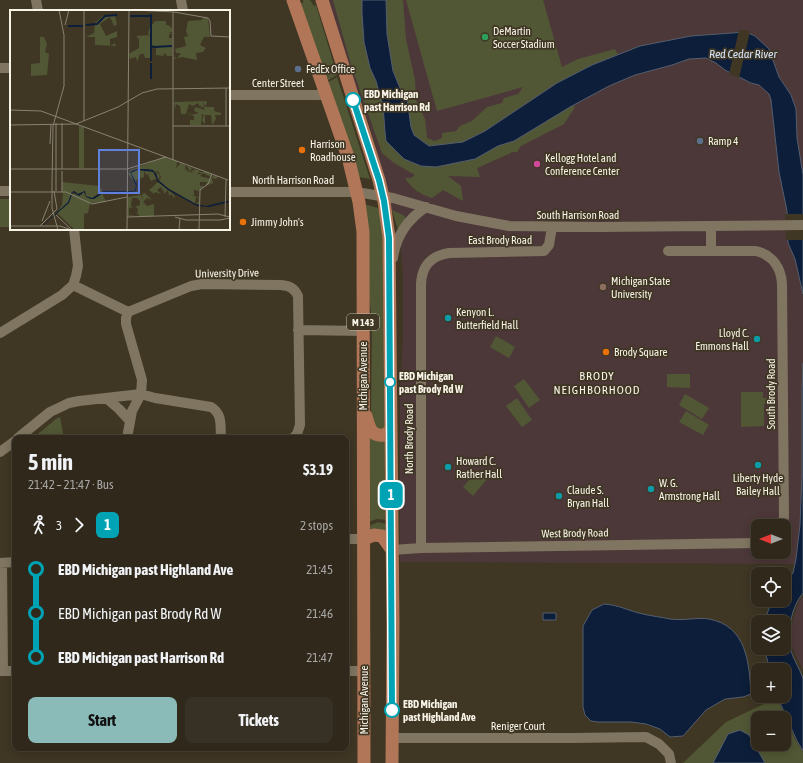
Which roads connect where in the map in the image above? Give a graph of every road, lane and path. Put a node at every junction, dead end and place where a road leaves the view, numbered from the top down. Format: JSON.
{"nodes":[{"id":1,"x":36,"y":0,"type":"edge"},
{"id":2,"x":182,"y":0,"type":"edge"},
{"id":3,"x":293,"y":0,"type":"edge"},
{"id":4,"x":323,"y":1,"type":"edge"},
{"id":5,"x":38,"y":10,"type":"edge"},
{"id":6,"x":183,"y":10,"type":"edge"},
{"id":7,"x":230,"y":95,"type":"edge"},
{"id":8,"x":326,"y":95,"type":"junction"},
{"id":9,"x":230,"y":192,"type":"edge"},
{"id":10,"x":356,"y":192,"type":"junction"},
{"id":11,"x":383,"y":196,"type":"junction"},
{"id":12,"x":426,"y":207,"type":"junction"},
{"id":13,"x":803,"y":225,"type":"edge"},
{"id":14,"x":711,"y":226,"type":"junction"},
{"id":15,"x":552,"y":227,"type":"junction"},
{"id":16,"x":74,"y":230,"type":"edge"},
{"id":17,"x":668,"y":251,"type":"dead end"},
{"id":18,"x":711,"y":251,"type":"junction"},
{"id":19,"x":431,"y":260,"type":"joint"},
{"id":20,"x":390,"y":278,"type":"junction"},
{"id":21,"x":73,"y":285,"type":"junction"},
{"id":22,"x":128,"y":312,"type":"junction"},
{"id":23,"x":298,"y":330,"type":"junction"},
{"id":24,"x":364,"y":331,"type":"junction"},
{"id":25,"x":0,"y":333,"type":"edge"},
{"id":26,"x":141,"y":394,"type":"junction"},
{"id":27,"x":106,"y":398,"type":"junction"},
{"id":28,"x":364,"y":403,"type":"junction"},
{"id":29,"x":130,"y":421,"type":"junction"},
{"id":30,"x":391,"y":431,"type":"junction"},
{"id":31,"x":22,"y":435,"type":"edge"},
{"id":32,"x":128,"y":435,"type":"edge"},
{"id":33,"x":221,"y":435,"type":"edge"},
{"id":34,"x":297,"y":435,"type":"edge"},
{"id":35,"x":12,"y":443,"type":"edge"},
{"id":36,"x":0,"y":452,"type":"edge"},
{"id":37,"x":784,"y":519,"type":"edge"},
{"id":38,"x":349,"y":539,"type":"edge"},
{"id":39,"x":364,"y":539,"type":"junction"},
{"id":40,"x":751,"y":543,"type":"edge"},
{"id":41,"x":421,"y":548,"type":"junction"},
{"id":42,"x":392,"y":550,"type":"junction"},
{"id":43,"x":12,"y":562,"type":"edge"},
{"id":44,"x":1,"y":563,"type":"edge"},
{"id":45,"x":2,"y":671,"type":"edge"},
{"id":46,"x":349,"y":671,"type":"edge"},
{"id":47,"x":364,"y":671,"type":"junction"},
{"id":48,"x":393,"y":738,"type":"junction"},
{"id":49,"x":364,"y":763,"type":"edge"},
{"id":50,"x":392,"y":763,"type":"edge"},
{"id":51,"x":671,"y":763,"type":"edge"}],
"edges":[{"from":1,"to":5,"type":"street"},
{"from":2,"to":6,"type":"street"},
{"from":3,"to":8,"type":"main road","name":"Michigan Avenue","number":"M 143"},
{"from":4,"to":11,"type":"main road","number":"M 143"},
{"from":7,"to":8,"type":"street","name":"Center Street"},
{"from":8,"to":10,"type":"main road","name":"Michigan Avenue","number":"M 143"},
{"from":9,"to":10,"type":"street","name":"North Harrison Road"},
{"from":10,"to":11,"type":"street","name":"South Harrison Road"},
{"from":10,"to":24,"type":"main road","name":"Michigan Avenue","number":"M 143"},
{"from":11,"to":12,"type":"street","name":"South Harrison Road"},
{"from":11,"to":20,"type":"main road","number":"M 143"},
{"from":12,"to":15,"type":"street","name":"South Harrison Road"},
{"from":12,"to":20,"type":"street"},
{"from":13,"to":14,"type":"street","name":"South Harrison Road"},
{"from":14,"to":15,"type":"street","name":"South Harrison Road"},
{"from":14,"to":18,"type":"street"},
{"from":15,"to":19,"type":"street","name":"East Brody Road"},
{"from":16,"to":21,"type":"street"},
{"from":17,"to":18,"type":"street"},
{"from":18,"to":37,"type":"street","name":"South Brody Road"},
{"from":19,"to":41,"type":"street","name":"North Brody Road"},
{"from":20,"to":30,"type":"main road","number":"M 143"},
{"from":21,"to":22,"type":"street"},
{"from":21,"to":25,"type":"street"},
{"from":22,"to":23,"type":"street","name":"University Drive"},
{"from":22,"to":26,"type":"street"},
{"from":23,"to":24,"type":"street"},
{"from":23,"to":34,"type":"street","name":"University Drive"},
{"from":24,"to":28,"type":"main road","name":"Michigan Avenue","number":"M 143"},
{"from":26,"to":27,"type":"street"},
{"from":26,"to":29,"type":"street"},
{"from":26,"to":33,"type":"street"},
{"from":27,"to":29,"type":"street"},
{"from":27,"to":31,"type":"street"},
{"from":28,"to":30,"type":"main road"},
{"from":28,"to":39,"type":"main road","name":"Michigan Avenue","number":"M 143"},
{"from":29,"to":32,"type":"street"},
{"from":30,"to":42,"type":"main road","number":"M 143"},
{"from":35,"to":36,"type":"street"},
{"from":38,"to":39,"type":"street"},
{"from":39,"to":42,"type":"main road"},
{"from":39,"to":47,"type":"main road","name":"Michigan Avenue","number":"M 143"},
{"from":40,"to":41,"type":"street","name":"West Brody Road"},
{"from":41,"to":42,"type":"street","name":"West Brody Road"},
{"from":42,"to":48,"type":"main road","number":"M 143"},
{"from":43,"to":44,"type":"street"},
{"from":44,"to":45,"type":"street"},
{"from":46,"to":47,"type":"street"},
{"from":47,"to":49,"type":"main road","name":"Michigan Avenue","number":"M 143"},
{"from":48,"to":50,"type":"main road","number":"M 143"},
{"from":48,"to":51,"type":"street","name":"Reniger Court"}]}
